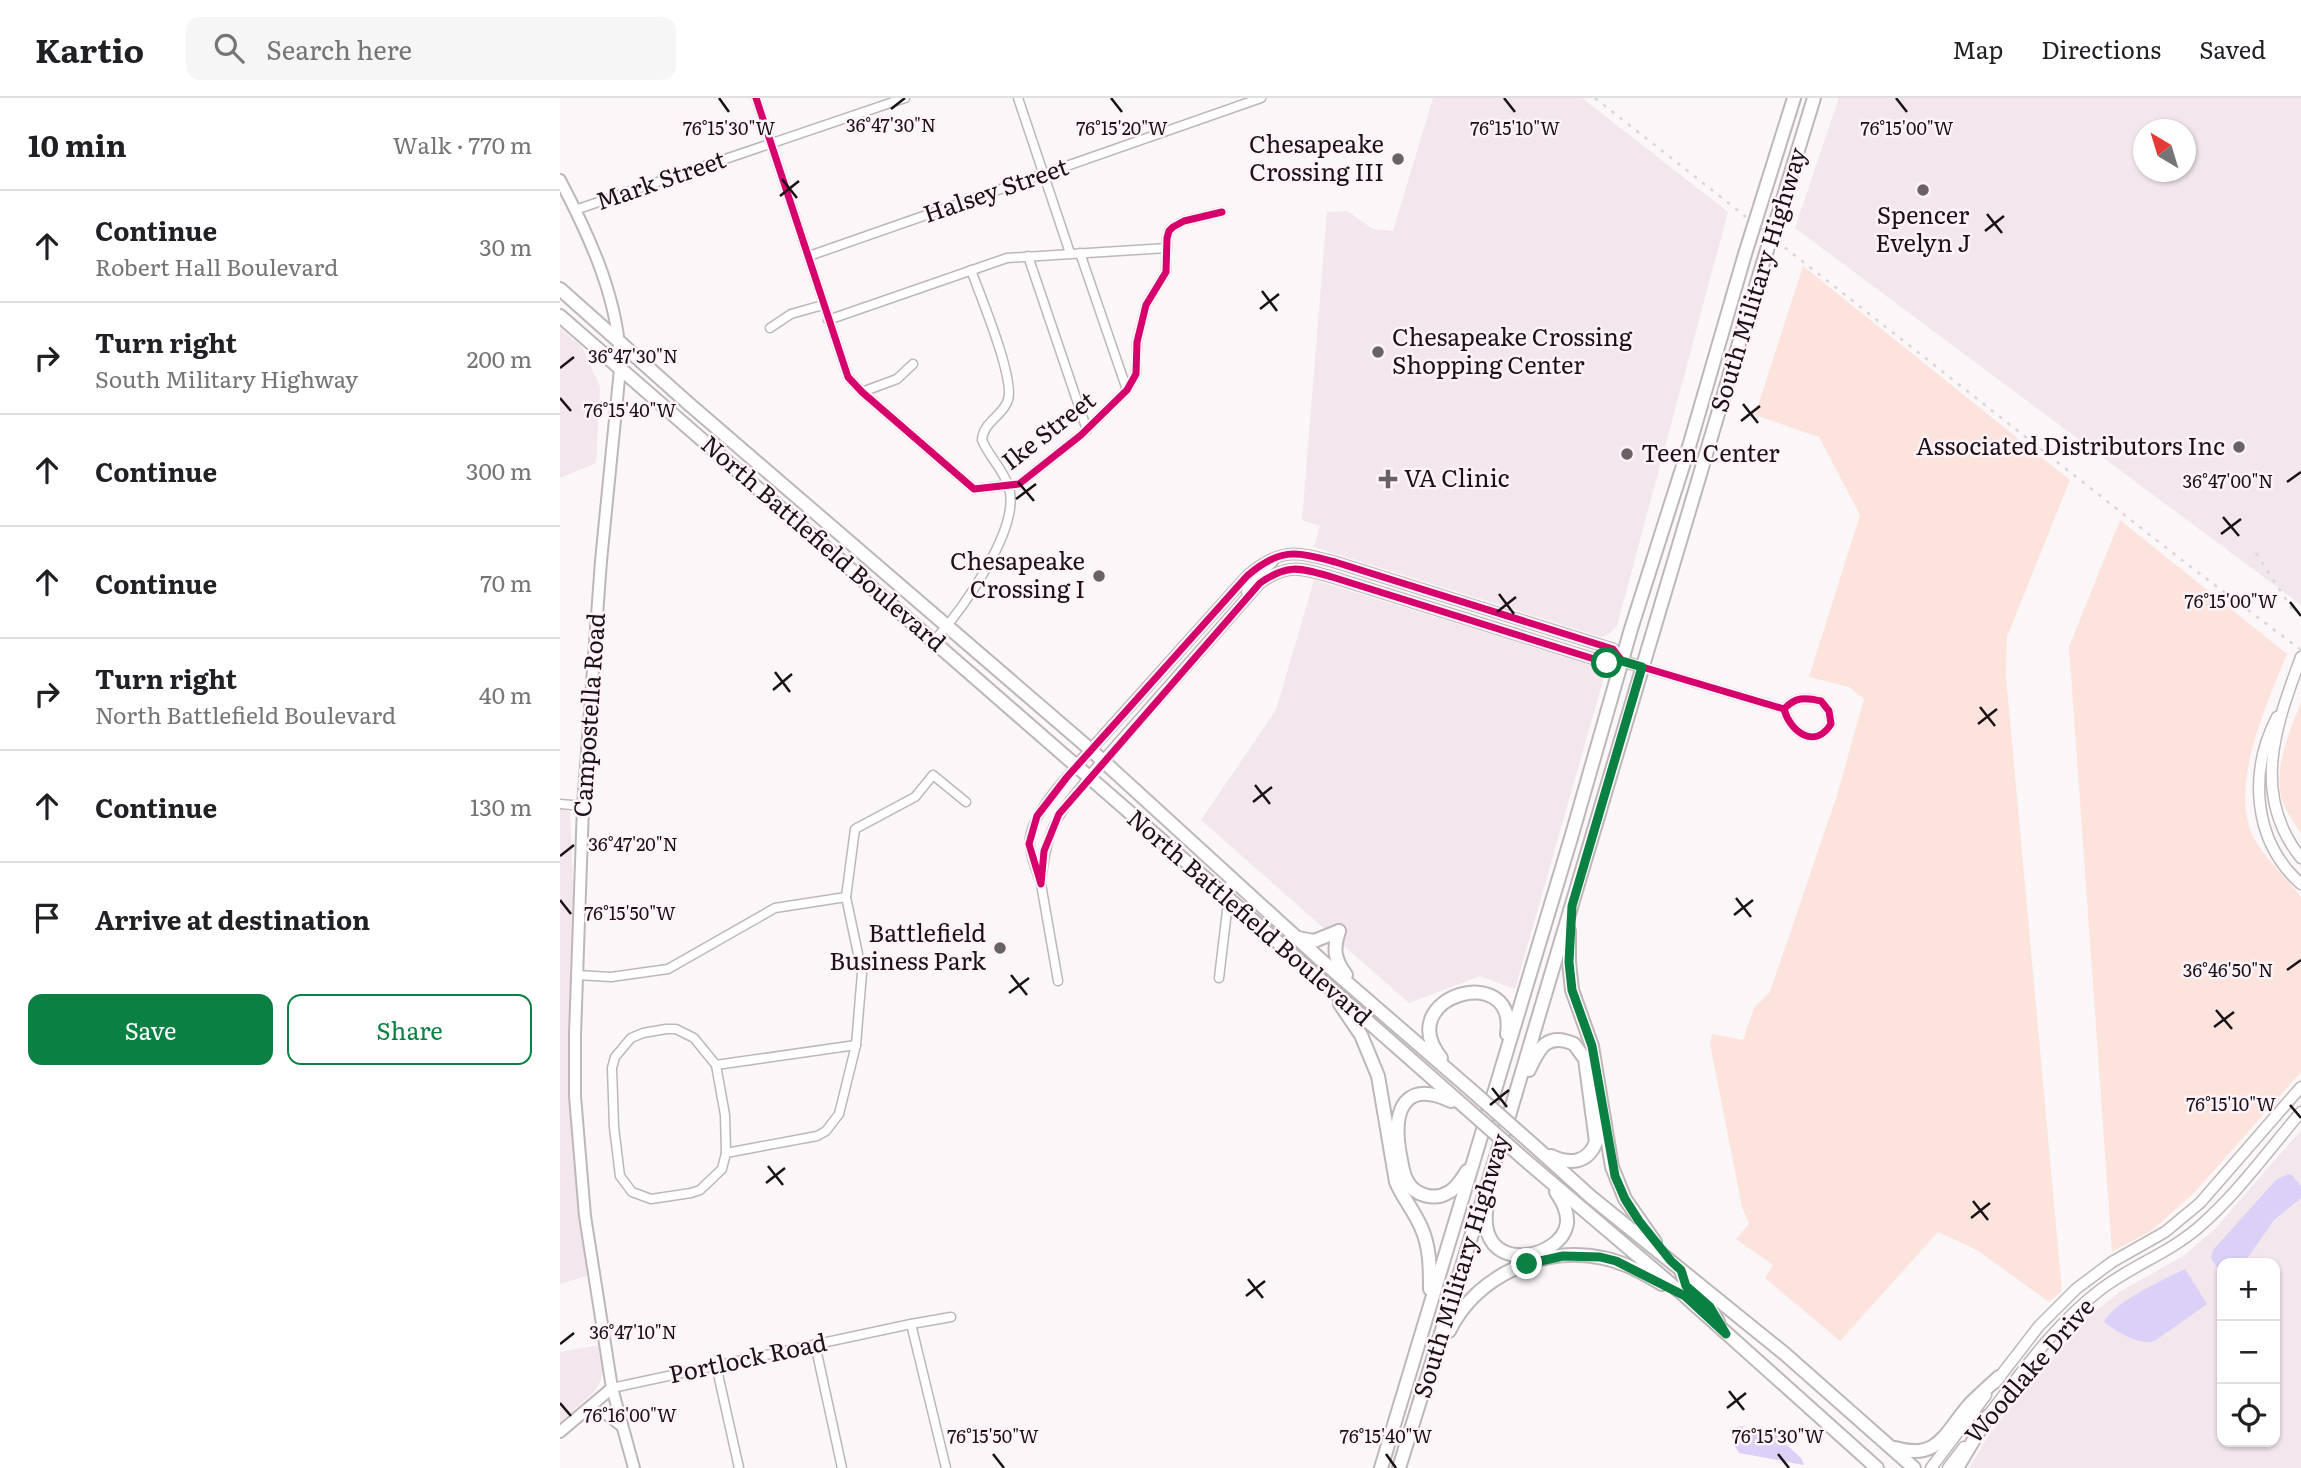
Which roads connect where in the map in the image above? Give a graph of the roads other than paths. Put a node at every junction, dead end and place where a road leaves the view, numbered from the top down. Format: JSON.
{"nodes":[{"id":1,"x":756,"y":98,"type":"edge"},
{"id":2,"x":905,"y":98,"type":"edge"},
{"id":3,"x":1018,"y":98,"type":"edge"},
{"id":4,"x":1261,"y":98,"type":"edge"},
{"id":5,"x":1794,"y":98,"type":"edge"},
{"id":6,"x":1814,"y":98,"type":"edge"},
{"id":7,"x":772,"y":144,"type":"junction"},
{"id":8,"x":1044,"y":174,"type":"junction"},
{"id":9,"x":560,"y":180,"type":"edge"},
{"id":10,"x":575,"y":210,"type":"junction"},
{"id":11,"x":1222,"y":212,"type":"dead end"},
{"id":12,"x":1167,"y":248,"type":"junction"},
{"id":13,"x":1070,"y":253,"type":"junction"},
{"id":14,"x":1080,"y":253,"type":"junction"},
{"id":15,"x":809,"y":256,"type":"junction"},
{"id":16,"x":1028,"y":256,"type":"junction"},
{"id":17,"x":971,"y":270,"type":"junction"},
{"id":18,"x":560,"y":289,"type":"edge"},
{"id":19,"x":823,"y":305,"type":"junction"},
{"id":20,"x":560,"y":316,"type":"edge"},
{"id":21,"x":828,"y":320,"type":"junction"},
{"id":22,"x":770,"y":328,"type":"dead end"},
{"id":23,"x":621,"y":344,"type":"junction"},
{"id":24,"x":913,"y":364,"type":"dead end"},
{"id":25,"x":620,"y":369,"type":"junction"},
{"id":26,"x":1127,"y":390,"type":"junction"},
{"id":27,"x":862,"y":392,"type":"junction"},
{"id":28,"x":1087,"y":430,"type":"junction"},
{"id":29,"x":1009,"y":487,"type":"junction"},
{"id":30,"x":1276,"y":556,"type":"junction"},
{"id":31,"x":1245,"y":600,"type":"junction"},
{"id":32,"x":948,"y":625,"type":"junction"},
{"id":33,"x":934,"y":640,"type":"junction"},
{"id":34,"x":2301,"y":657,"type":"edge"},
{"id":35,"x":1622,"y":661,"type":"junction"},
{"id":36,"x":1642,"y":667,"type":"junction"},
{"id":37,"x":2285,"y":701,"type":"junction"},
{"id":38,"x":1784,"y":709,"type":"junction"},
{"id":39,"x":1091,"y":750,"type":"junction"},
{"id":40,"x":1104,"y":762,"type":"junction"},
{"id":41,"x":1077,"y":765,"type":"junction"},
{"id":42,"x":1089,"y":777,"type":"junction"},
{"id":43,"x":966,"y":802,"type":"dead end"},
{"id":44,"x":560,"y":804,"type":"edge"},
{"id":45,"x":583,"y":806,"type":"junction"},
{"id":46,"x":2301,"y":858,"type":"edge"},
{"id":47,"x":1231,"y":877,"type":"junction"},
{"id":48,"x":1041,"y":884,"type":"junction"},
{"id":49,"x":2301,"y":884,"type":"edge"},
{"id":50,"x":846,"y":897,"type":"junction"},
{"id":51,"x":1229,"y":899,"type":"junction"},
{"id":52,"x":1572,"y":906,"type":"junction"},
{"id":53,"x":1298,"y":938,"type":"junction"},
{"id":54,"x":577,"y":975,"type":"junction"},
{"id":55,"x":1219,"y":978,"type":"dead end"},
{"id":56,"x":1321,"y":979,"type":"junction"},
{"id":57,"x":1058,"y":981,"type":"dead end"},
{"id":58,"x":1356,"y":989,"type":"junction"},
{"id":59,"x":856,"y":1045,"type":"junction"},
{"id":60,"x":716,"y":1065,"type":"junction"},
{"id":61,"x":2301,"y":1087,"type":"edge"},
{"id":62,"x":1470,"y":1089,"type":"junction"},
{"id":63,"x":1495,"y":1094,"type":"junction"},
{"id":64,"x":1465,"y":1107,"type":"junction"},
{"id":65,"x":1511,"y":1109,"type":"junction"},
{"id":66,"x":2301,"y":1112,"type":"edge"},
{"id":67,"x":1481,"y":1139,"type":"junction"},
{"id":68,"x":1530,"y":1142,"type":"junction"},
{"id":69,"x":726,"y":1153,"type":"junction"},
{"id":70,"x":1497,"y":1153,"type":"junction"},
{"id":71,"x":1542,"y":1175,"type":"junction"},
{"id":72,"x":1676,"y":1265,"type":"junction"},
{"id":73,"x":1685,"y":1296,"type":"junction"},
{"id":74,"x":1430,"y":1305,"type":"junction"},
{"id":75,"x":951,"y":1317,"type":"dead end"},
{"id":76,"x":911,"y":1324,"type":"junction"},
{"id":77,"x":1726,"y":1334,"type":"junction"},
{"id":78,"x":815,"y":1344,"type":"junction"},
{"id":79,"x":716,"y":1365,"type":"junction"},
{"id":80,"x":1999,"y":1377,"type":"junction"},
{"id":81,"x":1427,"y":1382,"type":"junction"},
{"id":82,"x":612,"y":1388,"type":"junction"},
{"id":83,"x":581,"y":1415,"type":"junction"},
{"id":84,"x":1987,"y":1416,"type":"junction"},
{"id":85,"x":623,"y":1427,"type":"junction"},
{"id":86,"x":560,"y":1432,"type":"edge"},
{"id":87,"x":1888,"y":1445,"type":"junction"},
{"id":88,"x":634,"y":1468,"type":"edge"},
{"id":89,"x":739,"y":1468,"type":"edge"},
{"id":90,"x":842,"y":1468,"type":"edge"},
{"id":91,"x":946,"y":1468,"type":"edge"},
{"id":92,"x":1381,"y":1468,"type":"edge"},
{"id":93,"x":1399,"y":1468,"type":"edge"},
{"id":94,"x":1877,"y":1468,"type":"edge"},
{"id":95,"x":1914,"y":1468,"type":"edge"},
{"id":96,"x":1930,"y":1468,"type":"edge"},
{"id":97,"x":1948,"y":1468,"type":"edge"},
{"id":98,"x":1957,"y":1468,"type":"edge"}],
"edges":[{"from":1,"to":7,"type":"street","name":"Ike Street"},
{"from":2,"to":7,"type":"street","name":"Mark Street"},
{"from":3,"to":8,"type":"street"},
{"from":4,"to":8,"type":"street","name":"Halsey Street"},
{"from":5,"to":35,"type":"main road","name":"South Military Highway","bridge":true},
{"from":6,"to":36,"type":"main road","name":"South Military Highway","bridge":true},
{"from":7,"to":10,"type":"street","name":"Mark Street"},
{"from":7,"to":15,"type":"street","name":"Ike Street"},
{"from":8,"to":13,"type":"street"},
{"from":8,"to":15,"type":"street","name":"Halsey Street"},
{"from":9,"to":10,"type":"main road","name":"Campostella Road"},
{"from":10,"to":23,"type":"main road","name":"Campostella Road"},
{"from":11,"to":12,"type":"street","name":"Ike Street"},
{"from":12,"to":14,"type":"street"},
{"from":12,"to":26,"type":"street","name":"Ike Street"},
{"from":13,"to":14,"type":"street"},
{"from":13,"to":16,"type":"street"},
{"from":14,"to":26,"type":"street","name":"Ike Street"},
{"from":15,"to":19,"type":"street","name":"Ike Street"},
{"from":16,"to":17,"type":"street"},
{"from":16,"to":28,"type":"street","name":"Ike Street"},
{"from":17,"to":21,"type":"street"},
{"from":17,"to":29,"type":"street","name":"Ike Street"},
{"from":18,"to":23,"type":"main road","name":"North Battlefield Boulevard"},
{"from":19,"to":21,"type":"street","name":"Ike Street"},
{"from":19,"to":22,"type":"street"},
{"from":20,"to":25,"type":"main road","name":"North Battlefield Boulevard"},
{"from":21,"to":27,"type":"street","name":"Ike Street"},
{"from":23,"to":25,"type":"main road","name":"Campostella Road"},
{"from":23,"to":32,"type":"main road","name":"North Battlefield Boulevard"},
{"from":24,"to":27,"type":"street"},
{"from":25,"to":33,"type":"main road","name":"North Battlefield Boulevard"},
{"from":25,"to":45,"type":"main road","name":"Campostella Road"},
{"from":26,"to":28,"type":"street","name":"Ike Street"},
{"from":27,"to":29,"type":"street","name":"Ike Street"},
{"from":28,"to":29,"type":"street","name":"Ike Street"},
{"from":29,"to":32,"type":"street"},
{"from":30,"to":31,"type":"street"},
{"from":30,"to":35,"type":"street"},
{"from":30,"to":39,"type":"street"},
{"from":31,"to":35,"type":"street"},
{"from":31,"to":40,"type":"street"},
{"from":32,"to":33,"type":"street"},
{"from":32,"to":39,"type":"main road","name":"North Battlefield Boulevard"},
{"from":33,"to":41,"type":"main road","name":"North Battlefield Boulevard"},
{"from":34,"to":37,"type":"street"},
{"from":35,"to":36,"type":"street"},
{"from":35,"to":63,"type":"main road","name":"South Military Highway"},
{"from":36,"to":38,"type":"street"},
{"from":36,"to":52,"type":"main road","name":"South Military Highway"},
{"from":37,"to":46,"type":"street"},
{"from":37,"to":49,"type":"street"},
{"from":38,"to":38,"type":"street"},
{"from":39,"to":40,"type":"main road","name":"North Battlefield Boulevard"},
{"from":39,"to":41,"type":"street"},
{"from":40,"to":42,"type":"street"},
{"from":40,"to":47,"type":"main road","name":"North Battlefield Boulevard"},
{"from":41,"to":42,"type":"main road","name":"North Battlefield Boulevard"},
{"from":41,"to":48,"type":"street"},
{"from":42,"to":48,"type":"street"},
{"from":42,"to":51,"type":"main road","name":"North Battlefield Boulevard"},
{"from":43,"to":50,"type":"street"},
{"from":44,"to":45,"type":"street"},
{"from":45,"to":54,"type":"main road","name":"Campostella Road"},
{"from":47,"to":51,"type":"street"},
{"from":47,"to":53,"type":"main road","name":"North Battlefield Boulevard"},
{"from":48,"to":57,"type":"street"},
{"from":50,"to":54,"type":"street"},
{"from":50,"to":59,"type":"street"},
{"from":51,"to":55,"type":"street"},
{"from":51,"to":56,"type":"main road","name":"North Battlefield Boulevard"},
{"from":52,"to":65,"type":"main road","name":"South Military Highway"},
{"from":52,"to":72,"type":"main road"},
{"from":53,"to":58,"type":"main road","name":"North Battlefield Boulevard"},
{"from":53,"to":58,"type":"main road"},
{"from":54,"to":82,"type":"main road","name":"Campostella Road"},
{"from":56,"to":64,"type":"main road","name":"North Battlefield Boulevard"},
{"from":56,"to":74,"type":"main road"},
{"from":58,"to":62,"type":"main road","name":"North Battlefield Boulevard"},
{"from":59,"to":60,"type":"street"},
{"from":59,"to":69,"type":"street"},
{"from":60,"to":69,"type":"street"},
{"from":60,"to":69,"type":"street"},
{"from":61,"to":80,"type":"street","name":"Woodlake Drive"},
{"from":62,"to":63,"type":"main road"},
{"from":62,"to":68,"type":"main road","name":"North Battlefield Boulevard","bridge":true},
{"from":63,"to":67,"type":"main road","name":"South Military Highway"},
{"from":64,"to":67,"type":"main road"},
{"from":64,"to":71,"type":"main road","name":"North Battlefield Boulevard","bridge":true},
{"from":65,"to":68,"type":"main road"},
{"from":65,"to":70,"type":"main road","name":"South Military Highway"},
{"from":66,"to":84,"type":"street","name":"Woodlake Drive"},
{"from":67,"to":74,"type":"main road","name":"South Military Highway"},
{"from":68,"to":72,"type":"main road","name":"North Battlefield Boulevard"},
{"from":70,"to":71,"type":"main road"},
{"from":70,"to":81,"type":"main road","name":"South Military Highway"},
{"from":71,"to":73,"type":"main road","name":"North Battlefield Boulevard"},
{"from":72,"to":77,"type":"main road"},
{"from":72,"to":87,"type":"main road","name":"North Battlefield Boulevard"},
{"from":73,"to":77,"type":"main road","name":"North Battlefield Boulevard"},
{"from":73,"to":81,"type":"main road"},
{"from":74,"to":92,"type":"main road","name":"South Military Highway"},
{"from":75,"to":76,"type":"street","name":"Portlock Road"},
{"from":76,"to":78,"type":"street","name":"Portlock Road"},
{"from":76,"to":91,"type":"street"},
{"from":77,"to":94,"type":"main road","name":"North Battlefield Boulevard"},
{"from":78,"to":79,"type":"street","name":"Portlock Road"},
{"from":78,"to":90,"type":"street"},
{"from":79,"to":82,"type":"street","name":"Portlock Road"},
{"from":79,"to":89,"type":"street"},
{"from":80,"to":87,"type":"main road"},
{"from":80,"to":96,"type":"street","name":"Woodlake Drive"},
{"from":81,"to":93,"type":"main road","name":"South Military Highway"},
{"from":82,"to":83,"type":"main road","name":"Portlock Road"},
{"from":82,"to":85,"type":"main road","name":"Campostella Road"},
{"from":83,"to":85,"type":"main road"},
{"from":83,"to":86,"type":"main road","name":"Portlock Road"},
{"from":84,"to":97,"type":"street","name":"Woodlake Drive"},
{"from":84,"to":98,"type":"main road"},
{"from":85,"to":88,"type":"main road","name":"Campostella Road"},
{"from":87,"to":95,"type":"main road","name":"North Battlefield Boulevard"}]}
